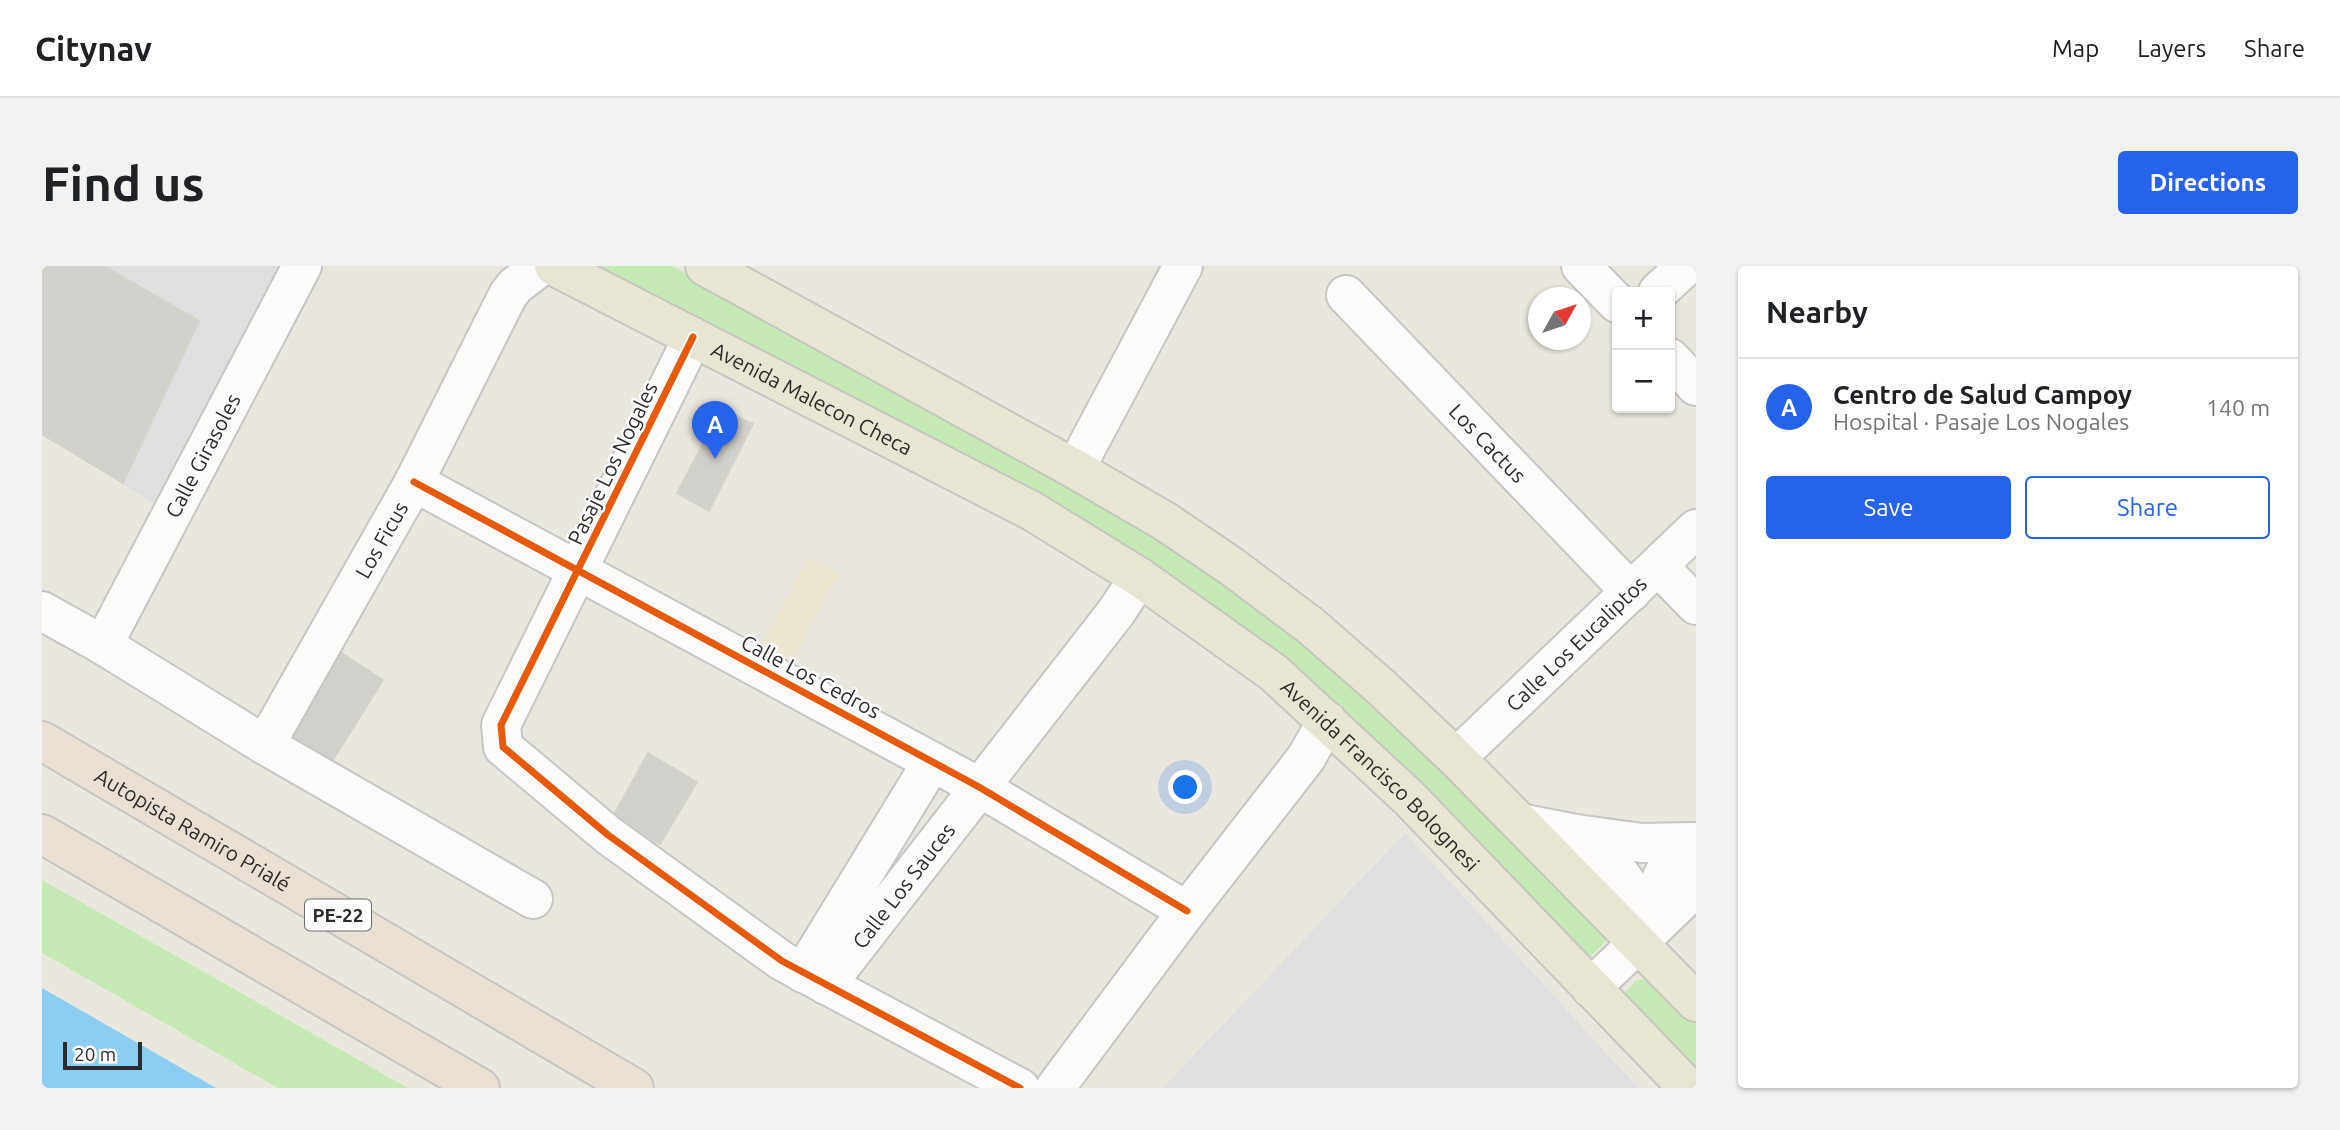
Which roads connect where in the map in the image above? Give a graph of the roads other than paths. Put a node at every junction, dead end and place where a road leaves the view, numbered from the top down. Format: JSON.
{"nodes":[{"id":1,"x":302,"y":266,"type":"edge"},
{"id":2,"x":541,"y":266,"type":"edge"},
{"id":3,"x":554,"y":266,"type":"edge"},
{"id":4,"x":1183,"y":266,"type":"edge"},
{"id":5,"x":1581,"y":266,"type":"edge"},
{"id":6,"x":1686,"y":266,"type":"edge"},
{"id":7,"x":729,"y":271,"type":"edge"},
{"id":8,"x":1663,"y":287,"type":"edge"},
{"id":9,"x":1346,"y":295,"type":"dead end"},
{"id":10,"x":1612,"y":298,"type":"edge"},
{"id":11,"x":693,"y":337,"type":"junction"},
{"id":12,"x":1675,"y":363,"type":"edge"},
{"id":13,"x":1696,"y":386,"type":"edge"},
{"id":14,"x":1075,"y":468,"type":"junction"},
{"id":15,"x":414,"y":482,"type":"junction"},
{"id":16,"x":1032,"y":511,"type":"joint"},
{"id":17,"x":1696,"y":529,"type":"edge"},
{"id":18,"x":578,"y":570,"type":"junction"},
{"id":19,"x":1139,"y":577,"type":"junction"},
{"id":20,"x":1644,"y":579,"type":"junction"},
{"id":21,"x":1696,"y":605,"type":"edge"},
{"id":22,"x":42,"y":611,"type":"edge"},
{"id":23,"x":103,"y":645,"type":"junction"},
{"id":24,"x":1327,"y":721,"type":"junction"},
{"id":25,"x":42,"y":741,"type":"edge"},
{"id":26,"x":265,"y":745,"type":"junction"},
{"id":27,"x":1456,"y":758,"type":"junction"},
{"id":28,"x":932,"y":762,"type":"junction"},
{"id":29,"x":979,"y":787,"type":"junction"},
{"id":30,"x":1520,"y":823,"type":"junction"},
{"id":31,"x":42,"y":834,"type":"edge"},
{"id":32,"x":1576,"y":834,"type":"junction"},
{"id":33,"x":1696,"y":843,"type":"edge"},
{"id":34,"x":1696,"y":887,"type":"edge"},
{"id":35,"x":533,"y":899,"type":"dead end"},
{"id":36,"x":1186,"y":911,"type":"junction"},
{"id":37,"x":1648,"y":926,"type":"junction"},
{"id":38,"x":815,"y":979,"type":"junction"},
{"id":39,"x":1591,"y":988,"type":"junction"},
{"id":40,"x":1696,"y":1002,"type":"edge"},
{"id":41,"x":480,"y":1088,"type":"edge"},
{"id":42,"x":634,"y":1088,"type":"edge"},
{"id":43,"x":1020,"y":1088,"type":"edge"},
{"id":44,"x":1055,"y":1088,"type":"edge"},
{"id":45,"x":1688,"y":1088,"type":"edge"}],
"edges":[{"from":1,"to":23,"type":"street","name":"Calle Girasoles"},
{"from":2,"to":15,"type":"street","name":"Los Ficus"},
{"from":3,"to":11,"type":"main road","name":"Avenida Malecon Checa"},
{"from":4,"to":14,"type":"street"},
{"from":5,"to":10,"type":"street"},
{"from":6,"to":8,"type":"street"},
{"from":7,"to":14,"type":"main road"},
{"from":9,"to":20,"type":"street","name":"Los Cactus"},
{"from":11,"to":16,"type":"main road","name":"Avenida Malecon Checa"},
{"from":11,"to":18,"type":"street","name":"Pasaje Los Nogales"},
{"from":12,"to":13,"type":"street"},
{"from":14,"to":27,"type":"main road"},
{"from":15,"to":18,"type":"street","name":"Calle Los Cedros"},
{"from":15,"to":26,"type":"street","name":"Los Ficus"},
{"from":16,"to":19,"type":"main road","name":"Avenida Francisco Bolognesi"},
{"from":17,"to":20,"type":"street","name":"Calle Los Eucaliptos"},
{"from":18,"to":28,"type":"street","name":"Calle Los Cedros"},
{"from":18,"to":38,"type":"street","name":"Pasaje Los Nogales"},
{"from":19,"to":24,"type":"main road","name":"Avenida Francisco Bolognesi"},
{"from":19,"to":29,"type":"street","name":"Calle Los Sauces"},
{"from":20,"to":21,"type":"street","name":"Los Cactus"},
{"from":20,"to":27,"type":"street","name":"Calle Los Eucaliptos"},
{"from":22,"to":23,"type":"street"},
{"from":23,"to":26,"type":"street"},
{"from":24,"to":36,"type":"street"},
{"from":24,"to":39,"type":"main road","name":"Avenida Francisco Bolognesi"},
{"from":25,"to":42,"type":"highway","name":"Autopista Ramiro Prialé","number":"PE-22"},
{"from":26,"to":35,"type":"street"},
{"from":27,"to":30,"type":"main road"},
{"from":28,"to":29,"type":"street","name":"Calle Los Cedros"},
{"from":28,"to":38,"type":"street"},
{"from":29,"to":36,"type":"street","name":"Calle Los Cedros"},
{"from":29,"to":38,"type":"street","name":"Calle Los Sauces"},
{"from":30,"to":32,"type":"street"},
{"from":30,"to":37,"type":"main road"},
{"from":31,"to":41,"type":"highway"},
{"from":32,"to":33,"type":"street"},
{"from":32,"to":37,"type":"street"},
{"from":33,"to":37,"type":"street"},
{"from":34,"to":37,"type":"street"},
{"from":36,"to":44,"type":"street"},
{"from":37,"to":39,"type":"street"},
{"from":37,"to":40,"type":"main road"},
{"from":38,"to":43,"type":"street"},
{"from":39,"to":45,"type":"main road","name":"Avenida Francisco Bolognesi"}]}
